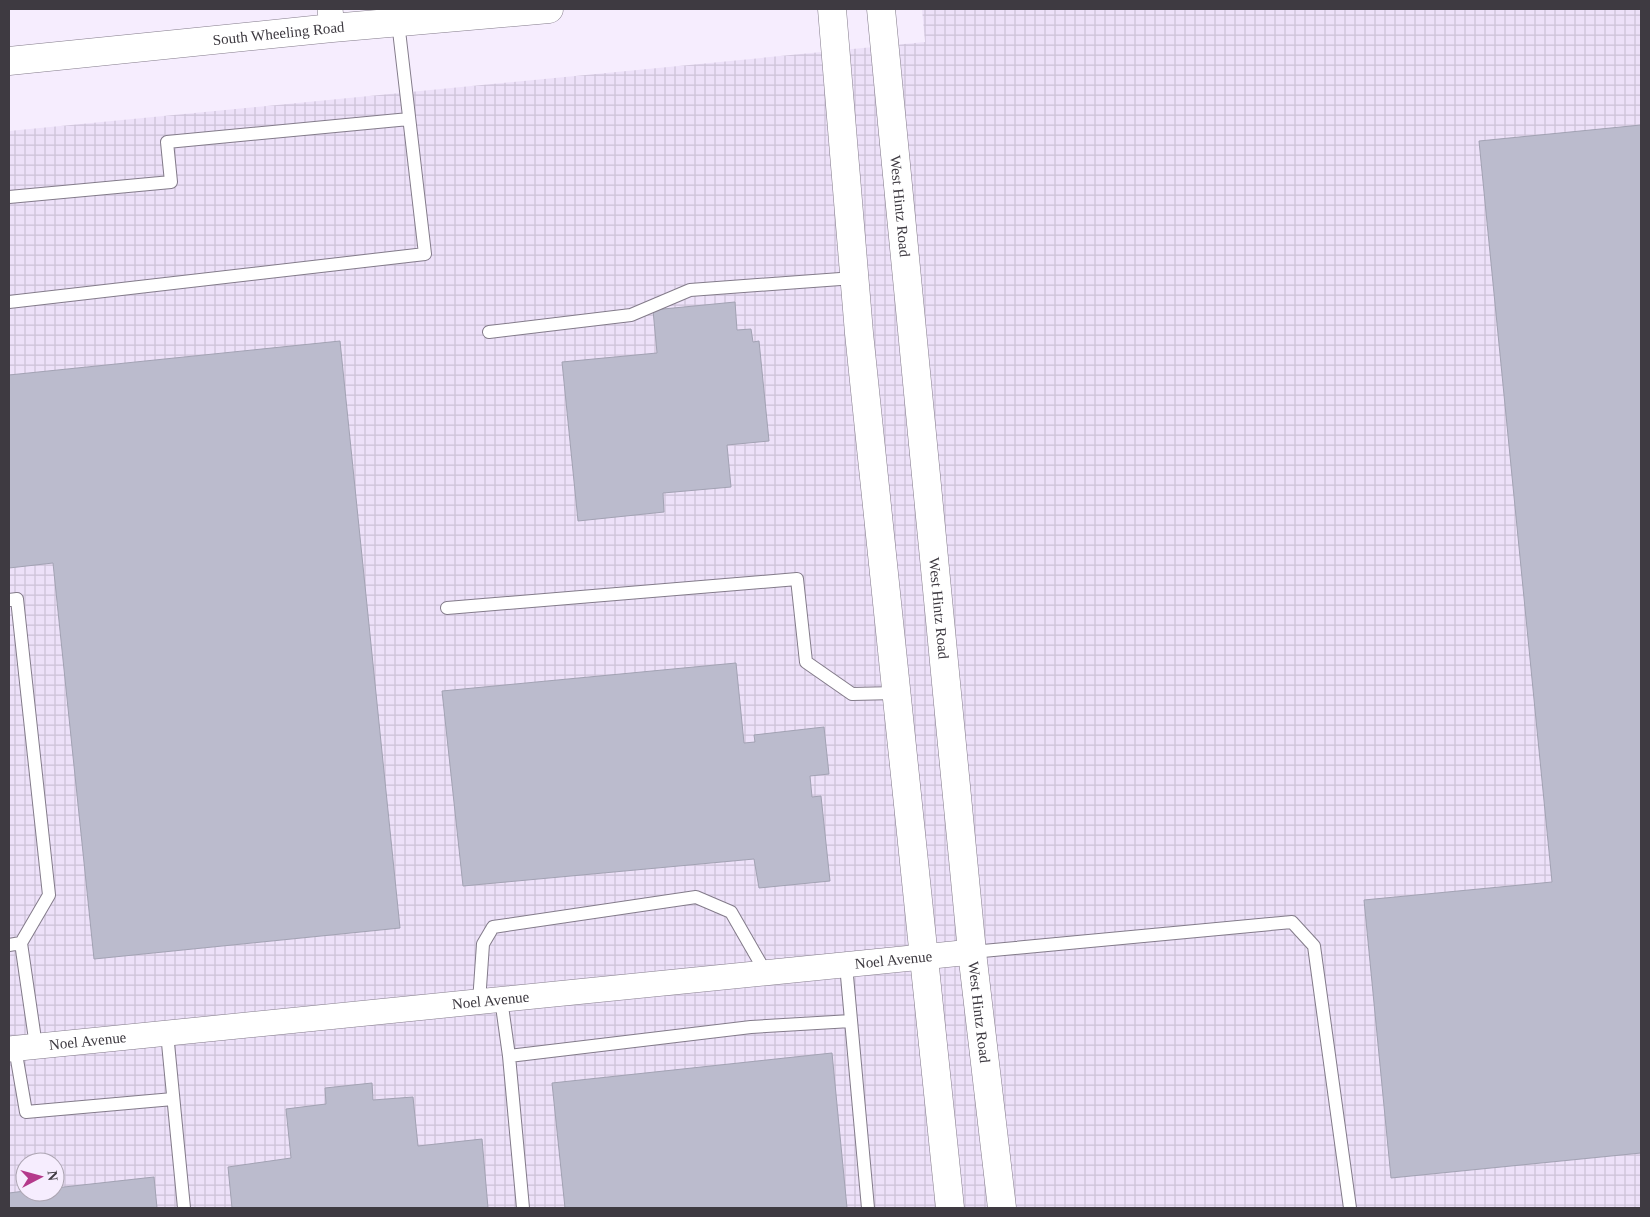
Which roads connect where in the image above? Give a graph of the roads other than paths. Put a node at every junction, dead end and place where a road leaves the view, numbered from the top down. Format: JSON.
{"nodes":[{"id":1,"x":549,"y":9,"type":"edge"},
{"id":2,"x":832,"y":9,"type":"edge"},
{"id":3,"x":881,"y":9,"type":"edge"},
{"id":4,"x":491,"y":11,"type":"edge"},
{"id":5,"x":331,"y":18,"type":"edge"},
{"id":6,"x":398,"y":22,"type":"junction"},
{"id":7,"x":9,"y":61,"type":"edge"},
{"id":8,"x":409,"y":119,"type":"junction"},
{"id":9,"x":9,"y":197,"type":"edge"},
{"id":10,"x":854,"y":278,"type":"junction"},
{"id":11,"x":9,"y":302,"type":"edge"},
{"id":12,"x":488,"y":332,"type":"dead end"},
{"id":13,"x":9,"y":600,"type":"edge"},
{"id":14,"x":447,"y":608,"type":"dead end"},
{"id":15,"x":896,"y":693,"type":"junction"},
{"id":16,"x":15,"y":944,"type":"edge"},
{"id":17,"x":972,"y":952,"type":"junction"},
{"id":18,"x":923,"y":957,"type":"junction"},
{"id":19,"x":846,"y":965,"type":"junction"},
{"id":20,"x":766,"y":973,"type":"junction"},
{"id":21,"x":490,"y":1000,"type":"junction"},
{"id":22,"x":851,"y":1021,"type":"junction"},
{"id":23,"x":167,"y":1033,"type":"junction"},
{"id":24,"x":20,"y":1048,"type":"edge"},
{"id":25,"x":509,"y":1056,"type":"junction"},
{"id":26,"x":173,"y":1099,"type":"junction"},
{"id":27,"x":184,"y":1208,"type":"edge"},
{"id":28,"x":523,"y":1208,"type":"edge"},
{"id":29,"x":868,"y":1208,"type":"edge"},
{"id":30,"x":950,"y":1208,"type":"edge"},
{"id":31,"x":1002,"y":1208,"type":"edge"},
{"id":32,"x":1350,"y":1208,"type":"edge"}],
"edges":[{"from":1,"to":4,"type":"main road","name":"South Wheeling Road"},
{"from":2,"to":10,"type":"main road"},
{"from":3,"to":17,"type":"main road","name":"West Hintz Road"},
{"from":4,"to":6,"type":"main road","name":"South Wheeling Road"},
{"from":5,"to":6,"type":"main road","name":"South Wheeling Road"},
{"from":5,"to":7,"type":"main road","name":"South Wheeling Road"},
{"from":6,"to":8,"type":"lane"},
{"from":8,"to":9,"type":"lane"},
{"from":8,"to":11,"type":"lane"},
{"from":10,"to":12,"type":"lane"},
{"from":10,"to":15,"type":"main road"},
{"from":13,"to":16,"type":"lane"},
{"from":14,"to":15,"type":"lane"},
{"from":15,"to":18,"type":"main road"},
{"from":16,"to":24,"type":"lane"},
{"from":17,"to":18,"type":"street","name":"Noel Avenue"},
{"from":17,"to":31,"type":"main road","name":"West Hintz Road"},
{"from":17,"to":32,"type":"lane"},
{"from":18,"to":19,"type":"street","name":"Noel Avenue"},
{"from":18,"to":30,"type":"main road"},
{"from":19,"to":20,"type":"street","name":"Noel Avenue"},
{"from":19,"to":22,"type":"lane"},
{"from":20,"to":21,"type":"street","name":"Noel Avenue"},
{"from":20,"to":21,"type":"lane"},
{"from":21,"to":23,"type":"street","name":"Noel Avenue"},
{"from":21,"to":25,"type":"lane"},
{"from":22,"to":25,"type":"lane"},
{"from":22,"to":29,"type":"lane"},
{"from":23,"to":24,"type":"street","name":"Noel Avenue"},
{"from":23,"to":26,"type":"lane"},
{"from":24,"to":26,"type":"lane"},
{"from":25,"to":28,"type":"lane"},
{"from":26,"to":27,"type":"lane"}]}
